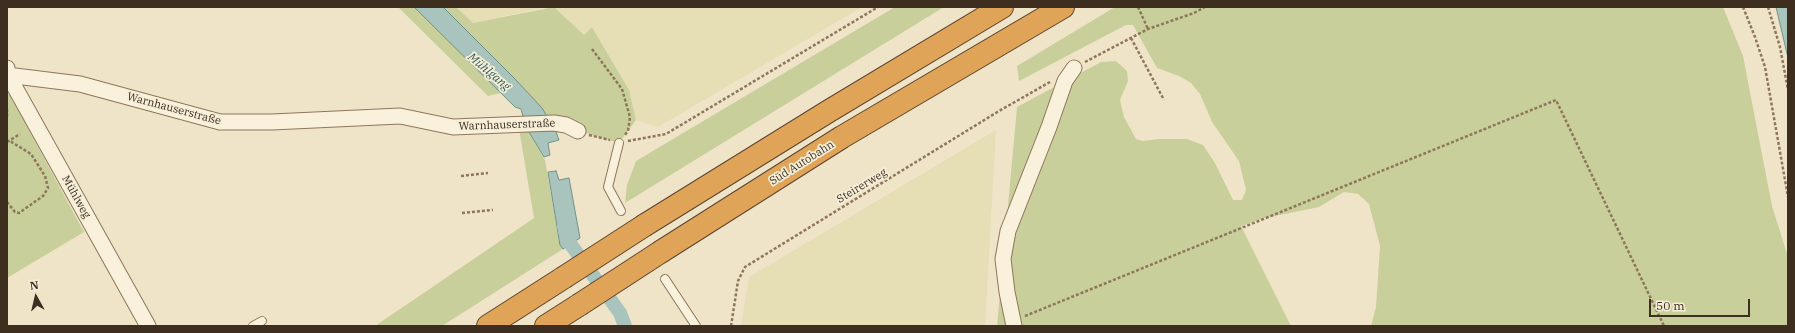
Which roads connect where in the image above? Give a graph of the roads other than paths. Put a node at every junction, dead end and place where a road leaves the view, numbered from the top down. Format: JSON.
{"nodes":[{"id":1,"x":1002,"y":7,"type":"edge"},
{"id":2,"x":1063,"y":7,"type":"edge"},
{"id":3,"x":1074,"y":68,"type":"road end"},
{"id":4,"x":7,"y":72,"type":"edge"},
{"id":5,"x":578,"y":132,"type":"road end"},
{"id":6,"x":619,"y":143,"type":"road end"},
{"id":7,"x":621,"y":211,"type":"dead end"},
{"id":8,"x":665,"y":279,"type":"dead end"},
{"id":9,"x":262,"y":321,"type":"dead end"},
{"id":10,"x":1013,"y":323,"type":"edge"},
{"id":11,"x":148,"y":326,"type":"edge"},
{"id":12,"x":253,"y":326,"type":"edge"},
{"id":13,"x":488,"y":326,"type":"edge"},
{"id":14,"x":546,"y":326,"type":"edge"},
{"id":15,"x":696,"y":326,"type":"edge"}],
"edges":[{"from":1,"to":13,"type":"highway","bridge":true},
{"from":2,"to":14,"type":"highway","name":"Süd Autobahn","bridge":true},
{"from":3,"to":10,"type":"street"},
{"from":4,"to":5,"type":"street","name":"Warnhauserstraße"},
{"from":4,"to":11,"type":"street","name":"Mühlweg"},
{"from":6,"to":7,"type":"lane"},
{"from":8,"to":15,"type":"lane"},
{"from":9,"to":12,"type":"lane"}]}
